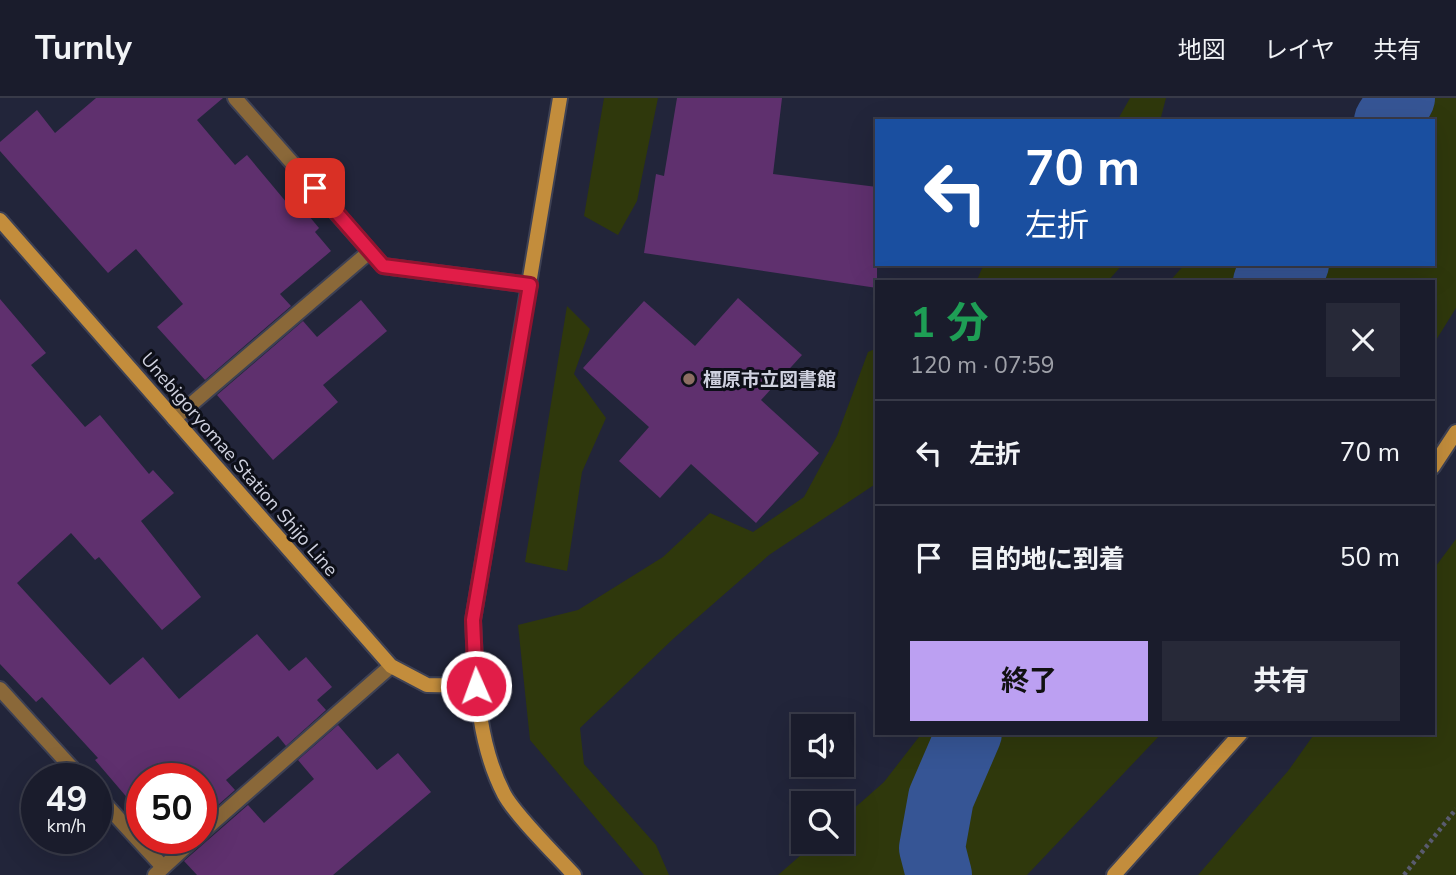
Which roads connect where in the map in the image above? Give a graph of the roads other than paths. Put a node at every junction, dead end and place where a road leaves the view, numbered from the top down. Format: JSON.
{"nodes":[{"id":1,"x":235,"y":98,"type":"edge"},
{"id":2,"x":559,"y":98,"type":"edge"},
{"id":3,"x":0,"y":220,"type":"edge"},
{"id":4,"x":368,"y":253,"type":"junction"},
{"id":5,"x":530,"y":285,"type":"junction"},
{"id":6,"x":174,"y":418,"type":"junction"},
{"id":7,"x":1456,"y":432,"type":"edge"},
{"id":8,"x":1435,"y":464,"type":"edge"},
{"id":9,"x":391,"y":666,"type":"junction"},
{"id":10,"x":476,"y":686,"type":"junction"},
{"id":11,"x":0,"y":689,"type":"edge"},
{"id":12,"x":1239,"y":735,"type":"edge"},
{"id":13,"x":67,"y":763,"type":"edge"},
{"id":14,"x":112,"y":814,"type":"edge"},
{"id":15,"x":217,"y":819,"type":"edge"},
{"id":16,"x":178,"y":854,"type":"edge"},
{"id":17,"x":159,"y":871,"type":"edge"},
{"id":18,"x":574,"y":875,"type":"edge"},
{"id":19,"x":1114,"y":875,"type":"edge"}],
"edges":[{"from":1,"to":4,"type":"street"},
{"from":2,"to":5,"type":"main road"},
{"from":3,"to":6,"type":"main road","name":"Unebigoryomae Station Shijo Line"},
{"from":4,"to":5,"type":"street"},
{"from":4,"to":6,"type":"street"},
{"from":5,"to":10,"type":"main road"},
{"from":6,"to":9,"type":"main road","name":"Unebigoryomae Station Shijo Line"},
{"from":7,"to":8,"type":"main road"},
{"from":9,"to":10,"type":"main road","name":"Unebigoryomae Station Shijo Line"},
{"from":9,"to":15,"type":"street"},
{"from":10,"to":18,"type":"main road"},
{"from":11,"to":13,"type":"street"},
{"from":12,"to":19,"type":"main road"},
{"from":14,"to":17,"type":"street"},
{"from":16,"to":17,"type":"street"}]}
